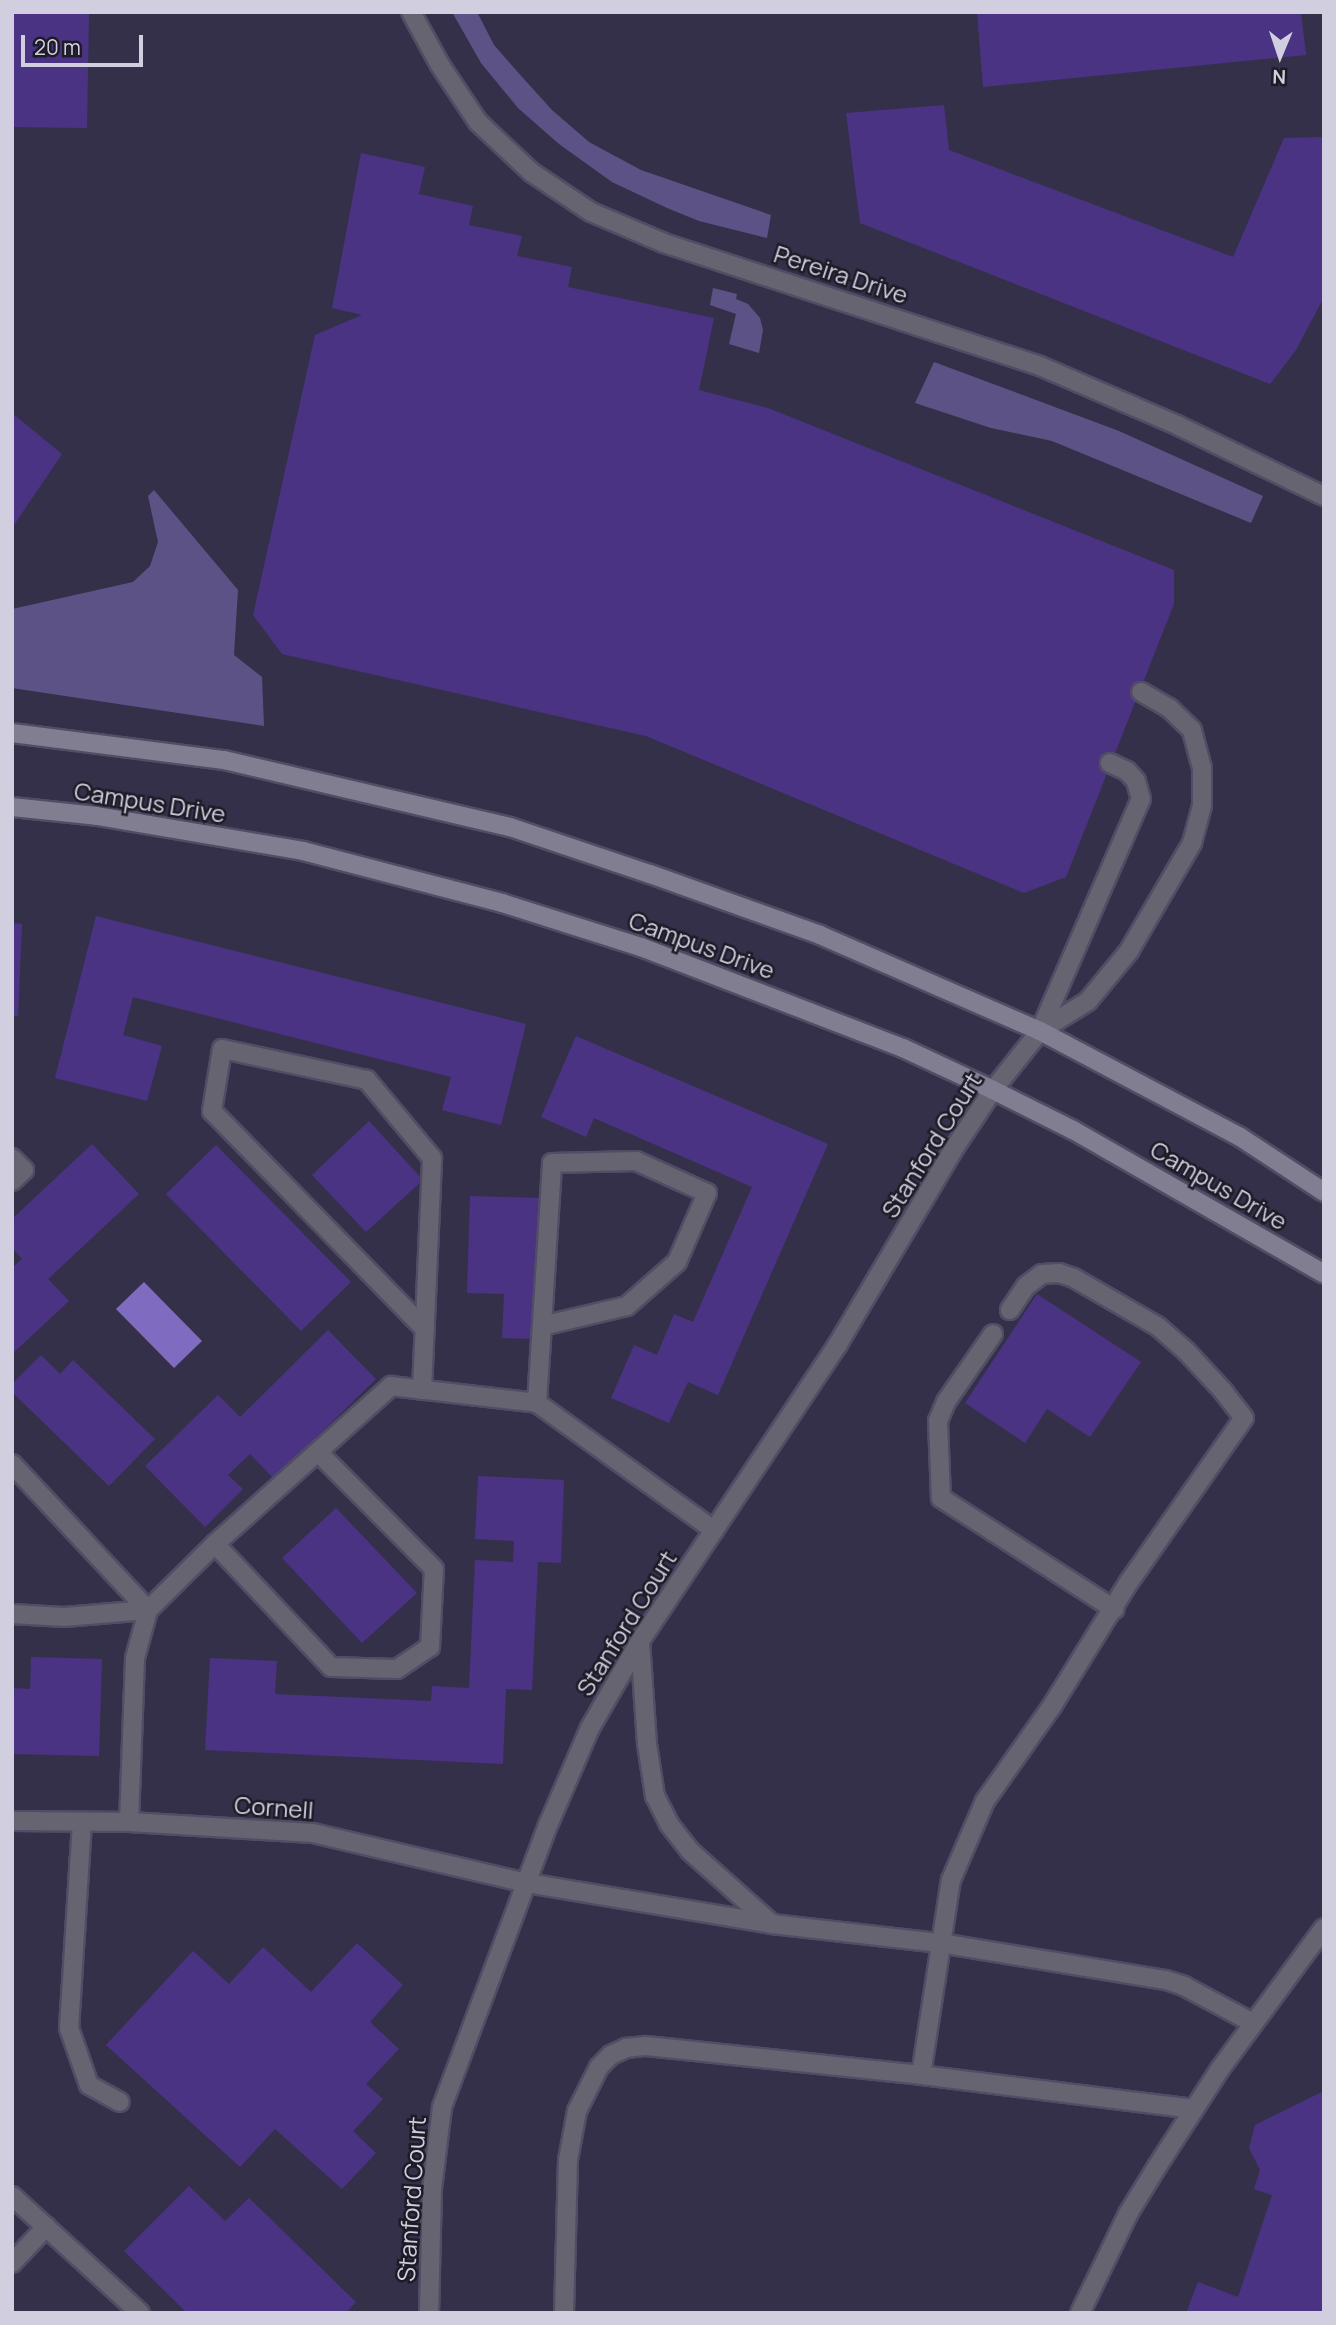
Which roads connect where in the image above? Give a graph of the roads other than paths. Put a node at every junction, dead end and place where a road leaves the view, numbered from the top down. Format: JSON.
{"nodes":[{"id":1,"x":411,"y":12,"type":"edge"},
{"id":2,"x":1324,"y":496,"type":"edge"},
{"id":3,"x":1141,"y":692,"type":"dead end"},
{"id":4,"x":12,"y":733,"type":"edge"},
{"id":5,"x":1110,"y":763,"type":"dead end"},
{"id":6,"x":12,"y":807,"type":"edge"},
{"id":7,"x":1040,"y":1031,"type":"junction"},
{"id":8,"x":993,"y":1090,"type":"junction"},
{"id":9,"x":12,"y":1158,"type":"edge"},
{"id":10,"x":12,"y":1181,"type":"edge"},
{"id":11,"x":1324,"y":1192,"type":"edge"},
{"id":12,"x":1324,"y":1274,"type":"edge"},
{"id":13,"x":1010,"y":1310,"type":"dead end"},
{"id":14,"x":542,"y":1326,"type":"junction"},
{"id":15,"x":425,"y":1329,"type":"junction"},
{"id":16,"x":993,"y":1334,"type":"dead end"},
{"id":17,"x":422,"y":1390,"type":"junction"},
{"id":18,"x":537,"y":1402,"type":"junction"},
{"id":19,"x":318,"y":1452,"type":"junction"},
{"id":20,"x":12,"y":1464,"type":"edge"},
{"id":21,"x":714,"y":1530,"type":"junction"},
{"id":22,"x":215,"y":1544,"type":"junction"},
{"id":23,"x":1114,"y":1609,"type":"junction"},
{"id":24,"x":148,"y":1611,"type":"junction"},
{"id":25,"x":12,"y":1614,"type":"edge"},
{"id":26,"x":640,"y":1641,"type":"junction"},
{"id":27,"x":12,"y":1821,"type":"edge"},
{"id":28,"x":82,"y":1822,"type":"junction"},
{"id":29,"x":129,"y":1822,"type":"junction"},
{"id":30,"x":527,"y":1883,"type":"junction"},
{"id":31,"x":772,"y":1924,"type":"junction"},
{"id":32,"x":1324,"y":1928,"type":"edge"},
{"id":33,"x":940,"y":1942,"type":"junction"},
{"id":34,"x":1253,"y":2023,"type":"junction"},
{"id":35,"x":921,"y":2075,"type":"junction"},
{"id":36,"x":120,"y":2102,"type":"dead end"},
{"id":37,"x":1194,"y":2109,"type":"junction"},
{"id":38,"x":12,"y":2196,"type":"edge"},
{"id":39,"x":46,"y":2227,"type":"junction"},
{"id":40,"x":12,"y":2263,"type":"edge"},
{"id":41,"x":140,"y":2313,"type":"edge"},
{"id":42,"x":429,"y":2313,"type":"edge"},
{"id":43,"x":564,"y":2313,"type":"edge"},
{"id":44,"x":1080,"y":2313,"type":"edge"}],
"edges":[{"from":1,"to":2,"type":"street","name":"Pereira Drive"},
{"from":3,"to":7,"type":"street"},
{"from":4,"to":7,"type":"main road","name":"Campus Drive"},
{"from":5,"to":7,"type":"street"},
{"from":6,"to":8,"type":"main road","name":"Campus Drive"},
{"from":7,"to":8,"type":"street","name":"Stanford Court"},
{"from":7,"to":11,"type":"main road","name":"Campus Drive"},
{"from":8,"to":12,"type":"main road","name":"Campus Drive"},
{"from":8,"to":21,"type":"street","name":"Stanford Court"},
{"from":9,"to":10,"type":"street"},
{"from":13,"to":23,"type":"street"},
{"from":14,"to":14,"type":"street"},
{"from":14,"to":18,"type":"street"},
{"from":15,"to":15,"type":"street"},
{"from":15,"to":17,"type":"street"},
{"from":16,"to":23,"type":"street"},
{"from":17,"to":18,"type":"street"},
{"from":17,"to":19,"type":"street"},
{"from":18,"to":21,"type":"street"},
{"from":19,"to":22,"type":"street"},
{"from":19,"to":22,"type":"street"},
{"from":20,"to":24,"type":"street"},
{"from":21,"to":26,"type":"street","name":"Stanford Court"},
{"from":22,"to":24,"type":"street"},
{"from":23,"to":33,"type":"street"},
{"from":24,"to":25,"type":"street"},
{"from":24,"to":29,"type":"street"},
{"from":26,"to":30,"type":"street","name":"Stanford Court"},
{"from":26,"to":31,"type":"street"},
{"from":27,"to":28,"type":"street","name":"Cornell"},
{"from":28,"to":29,"type":"street","name":"Cornell"},
{"from":28,"to":36,"type":"street"},
{"from":29,"to":30,"type":"street","name":"Cornell"},
{"from":30,"to":31,"type":"street","name":"Cornell"},
{"from":30,"to":42,"type":"street","name":"Stanford Court"},
{"from":31,"to":33,"type":"street","name":"Cornell"},
{"from":32,"to":34,"type":"street"},
{"from":33,"to":34,"type":"street","name":"Cornell"},
{"from":33,"to":35,"type":"street"},
{"from":34,"to":37,"type":"street"},
{"from":35,"to":37,"type":"street"},
{"from":35,"to":43,"type":"street"},
{"from":37,"to":44,"type":"street"},
{"from":38,"to":39,"type":"street"},
{"from":39,"to":40,"type":"street"},
{"from":39,"to":41,"type":"street"}]}
